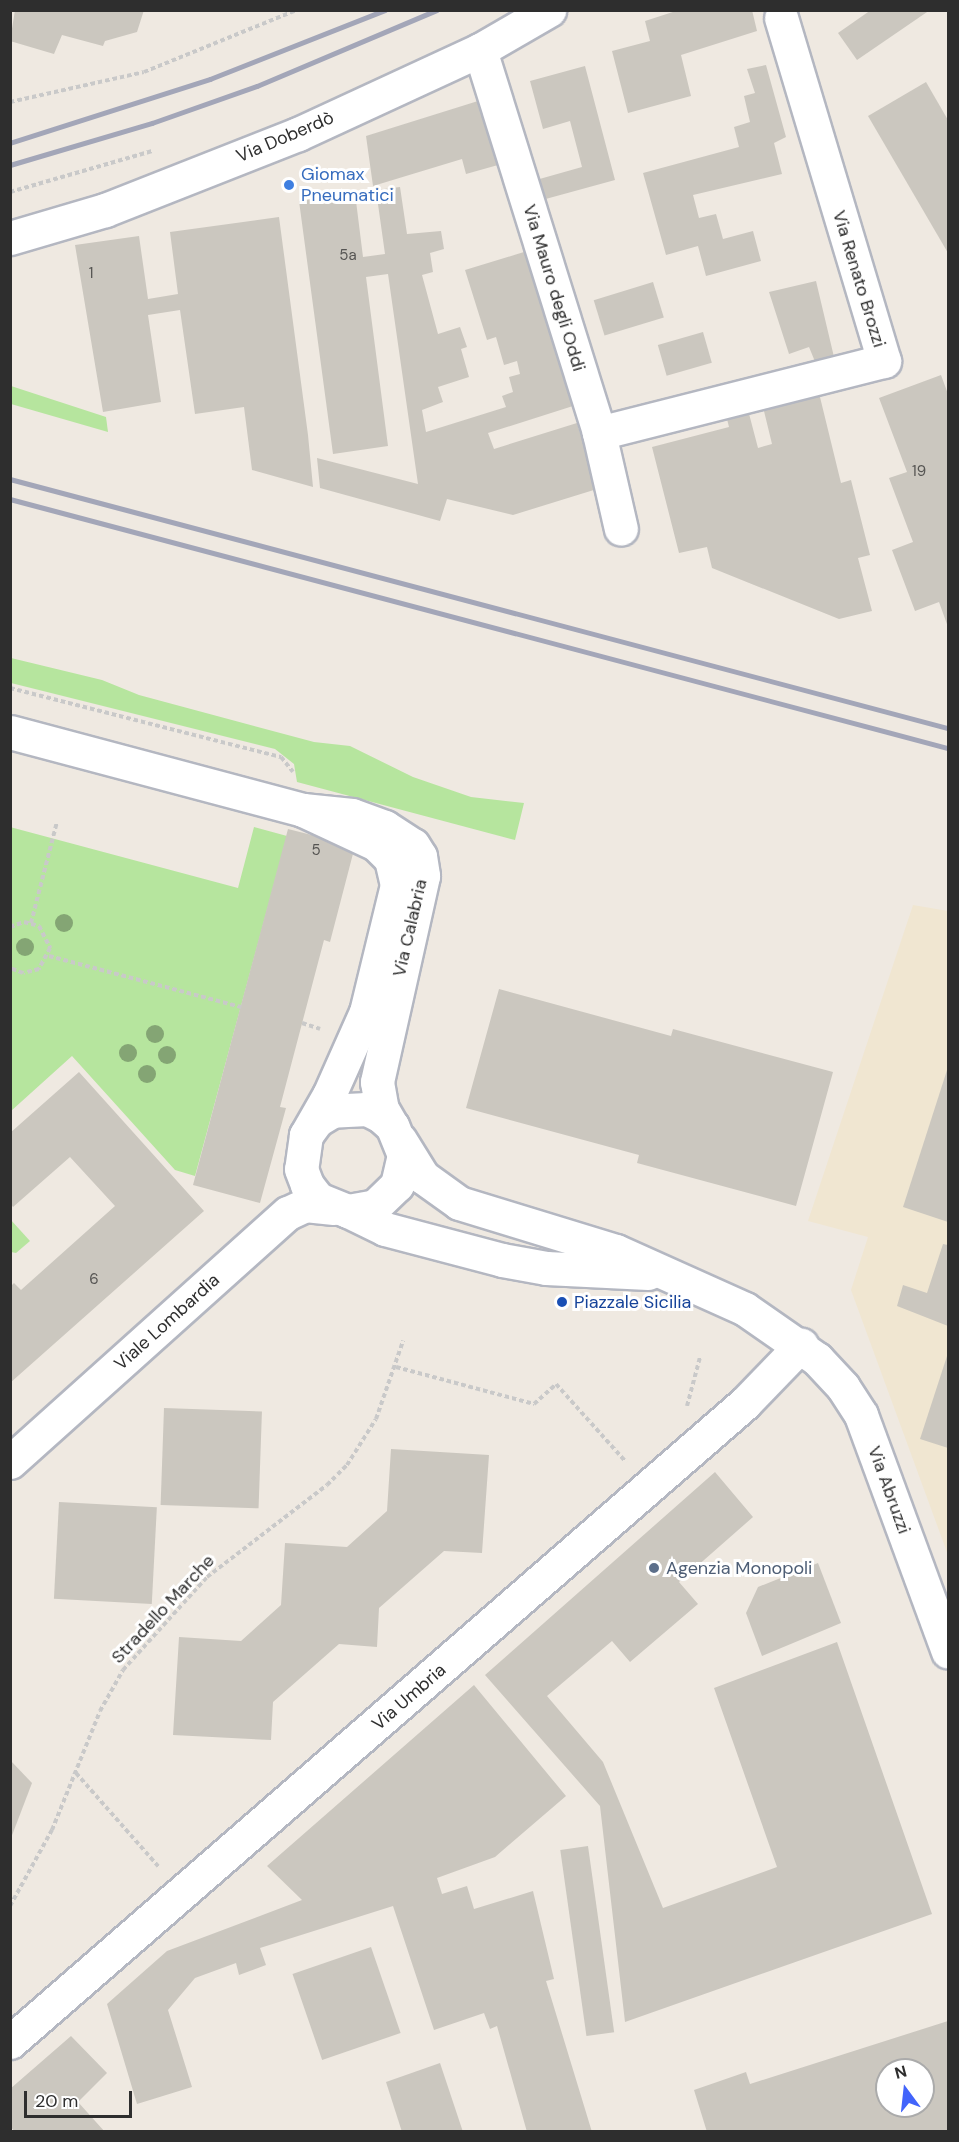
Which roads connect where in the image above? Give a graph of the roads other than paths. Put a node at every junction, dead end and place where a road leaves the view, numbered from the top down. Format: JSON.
{"nodes":[{"id":1,"x":549,"y":10,"type":"edge"},
{"id":2,"x":785,"y":13,"type":"edge"},
{"id":3,"x":480,"y":50,"type":"junction"},
{"id":4,"x":16,"y":236,"type":"edge"},
{"id":5,"x":599,"y":434,"type":"junction"},
{"id":6,"x":621,"y":529,"type":"dead end"},
{"id":7,"x":10,"y":732,"type":"edge"},
{"id":8,"x":303,"y":810,"type":"junction"},
{"id":9,"x":396,"y":1133,"type":"junction"},
{"id":10,"x":306,"y":1135,"type":"junction"},
{"id":11,"x":341,"y":1210,"type":"junction"},
{"id":12,"x":679,"y":1279,"type":"junction"},
{"id":13,"x":801,"y":1345,"type":"junction"},
{"id":14,"x":10,"y":1462,"type":"edge"},
{"id":15,"x":948,"y":1652,"type":"edge"},
{"id":16,"x":10,"y":2042,"type":"edge"}],
"edges":[{"from":1,"to":3,"type":"street","name":"Via Doberdò"},
{"from":2,"to":5,"type":"street","name":"Via Renato Brozzi"},
{"from":3,"to":4,"type":"street","name":"Via Doberdò"},
{"from":3,"to":5,"type":"street","name":"Via Mauro degli Oddi"},
{"from":5,"to":6,"type":"street","name":"Via Mauro degli Oddi"},
{"from":7,"to":8,"type":"street","name":"Via Calabria"},
{"from":8,"to":9,"type":"street","name":"Via Calabria"},
{"from":8,"to":10,"type":"street","name":"Via Calabria"},
{"from":9,"to":10,"type":"street"},
{"from":9,"to":11,"type":"street","name":"Viale Lombardia"},
{"from":9,"to":12,"type":"street"},
{"from":10,"to":11,"type":"street"},
{"from":11,"to":12,"type":"street"},
{"from":11,"to":14,"type":"street","name":"Viale Lombardia"},
{"from":12,"to":13,"type":"street"},
{"from":13,"to":15,"type":"street","name":"Via Abruzzi"},
{"from":13,"to":16,"type":"street","name":"Via Umbria"}]}
